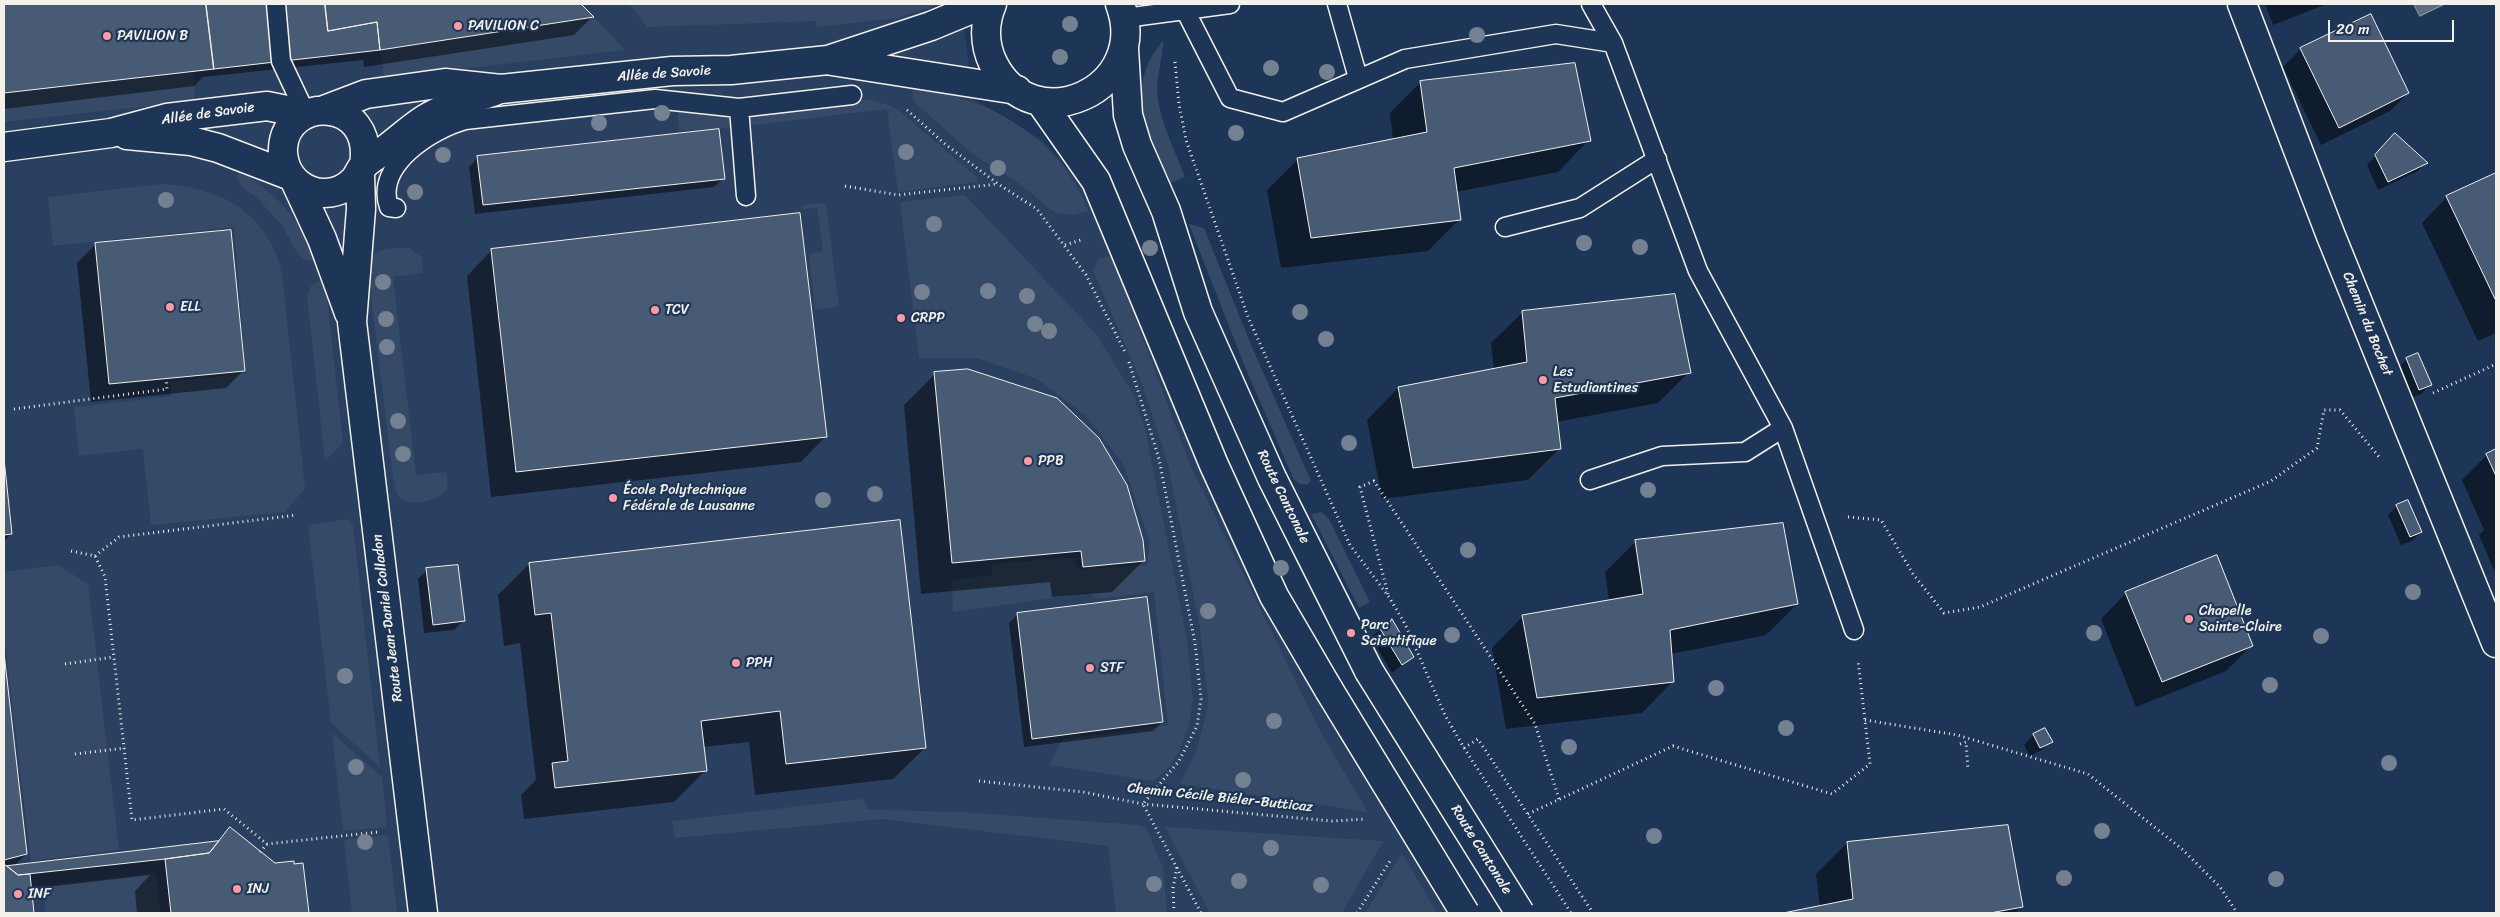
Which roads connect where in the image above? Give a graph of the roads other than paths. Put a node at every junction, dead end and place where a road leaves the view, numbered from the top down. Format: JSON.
{"nodes":[{"id":1,"x":276,"y":4,"type":"edge"},
{"id":2,"x":984,"y":4,"type":"edge"},
{"id":3,"x":992,"y":4,"type":"edge"},
{"id":4,"x":1230,"y":4,"type":"edge"},
{"id":5,"x":1337,"y":4,"type":"edge"},
{"id":6,"x":1591,"y":4,"type":"edge"},
{"id":7,"x":2242,"y":4,"type":"edge"},
{"id":8,"x":1123,"y":11,"type":"edge"},
{"id":9,"x":1179,"y":11,"type":"junction"},
{"id":10,"x":1614,"y":43,"type":"junction"},
{"id":11,"x":1124,"y":49,"type":"junction"},
{"id":12,"x":828,"y":60,"type":"junction"},
{"id":13,"x":1358,"y":78,"type":"junction"},
{"id":14,"x":501,"y":89,"type":"junction"},
{"id":15,"x":852,"y":95,"type":"dead end"},
{"id":16,"x":1028,"y":96,"type":"junction"},
{"id":17,"x":739,"y":108,"type":"junction"},
{"id":18,"x":315,"y":112,"type":"junction"},
{"id":19,"x":111,"y":133,"type":"junction"},
{"id":20,"x":4,"y":147,"type":"edge"},
{"id":21,"x":1657,"y":159,"type":"junction"},
{"id":22,"x":362,"y":169,"type":"junction"},
{"id":23,"x":294,"y":179,"type":"junction"},
{"id":24,"x":746,"y":196,"type":"dead end"},
{"id":25,"x":396,"y":208,"type":"dead end"},
{"id":26,"x":1505,"y":227,"type":"dead end"},
{"id":27,"x":352,"y":322,"type":"junction"},
{"id":28,"x":1783,"y":428,"type":"junction"},
{"id":29,"x":1590,"y":480,"type":"dead end"},
{"id":30,"x":1854,"y":630,"type":"road end"},
{"id":31,"x":2496,"y":643,"type":"edge"},
{"id":32,"x":423,"y":913,"type":"edge"},
{"id":33,"x":1465,"y":913,"type":"edge"},
{"id":34,"x":1520,"y":913,"type":"edge"}],
"edges":[{"from":1,"to":18,"type":"lane"},
{"from":2,"to":12,"type":"street","name":"Allée de Savoie"},
{"from":3,"to":16,"type":"street"},
{"from":4,"to":9,"type":"lane"},
{"from":5,"to":13,"type":"lane"},
{"from":6,"to":10,"type":"lane"},
{"from":7,"to":31,"type":"street","name":"Chemin du Bochet"},
{"from":8,"to":9,"type":"lane"},
{"from":8,"to":11,"type":"street","name":"Route Cantonale"},
{"from":9,"to":13,"type":"lane"},
{"from":10,"to":13,"type":"lane"},
{"from":10,"to":21,"type":"lane"},
{"from":11,"to":16,"type":"street","name":"Allée de Savoie"},
{"from":11,"to":34,"type":"street","name":"Route Cantonale","bridge":true},
{"from":12,"to":14,"type":"street","name":"Allée de Savoie"},
{"from":12,"to":16,"type":"street","name":"Allée de Savoie"},
{"from":14,"to":18,"type":"street","name":"Allée de Savoie"},
{"from":14,"to":22,"type":"street","name":"Allée de Savoie"},
{"from":15,"to":17,"type":"lane"},
{"from":16,"to":33,"type":"street","bridge":true},
{"from":17,"to":24,"type":"lane"},
{"from":17,"to":25,"type":"lane"},
{"from":18,"to":19,"type":"street","name":"Allée de Savoie"},
{"from":18,"to":22,"type":"street"},
{"from":18,"to":23,"type":"street"},
{"from":19,"to":20,"type":"street","name":"Allée de Savoie"},
{"from":19,"to":23,"type":"street","name":"Allée de Savoie"},
{"from":21,"to":26,"type":"lane"},
{"from":21,"to":28,"type":"lane"},
{"from":22,"to":23,"type":"street"},
{"from":22,"to":27,"type":"street","name":"Route Jean-Daniel Colladon"},
{"from":23,"to":27,"type":"street","name":"Route Jean-Daniel Colladon"},
{"from":27,"to":32,"type":"street","name":"Route Jean-Daniel Colladon"},
{"from":28,"to":29,"type":"lane"},
{"from":28,"to":30,"type":"lane"}]}
